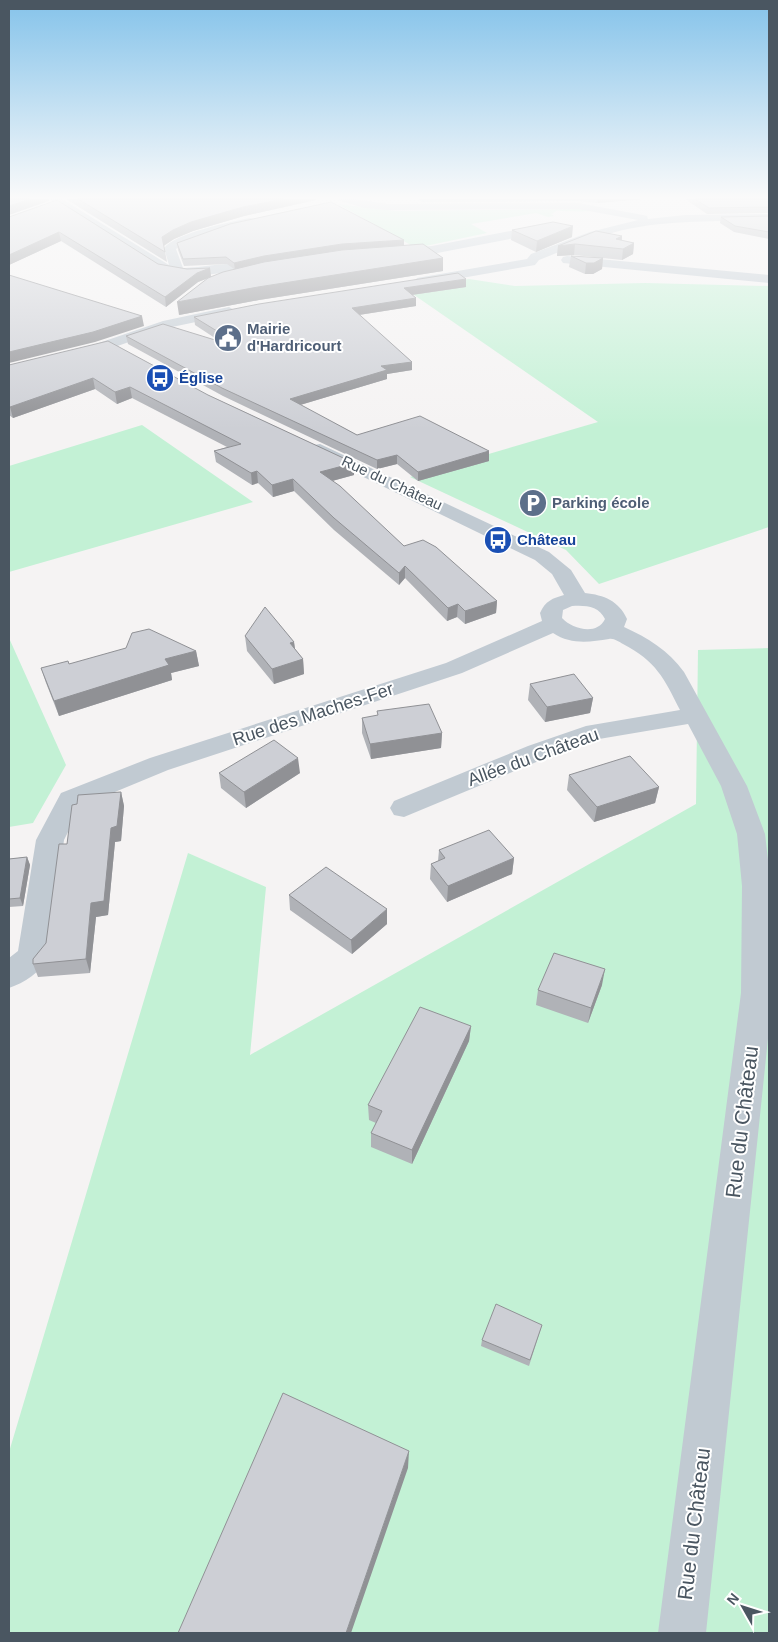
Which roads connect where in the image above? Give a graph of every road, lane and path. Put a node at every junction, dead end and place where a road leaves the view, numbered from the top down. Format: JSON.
{"nodes":[{"id":1,"x":242,"y":276,"type":"edge"},
{"id":2,"x":450,"y":276,"type":"edge"},
{"id":3,"x":732,"y":276,"type":"edge"},
{"id":4,"x":769,"y":279,"type":"edge"},
{"id":5,"x":218,"y":282,"type":"edge"},
{"id":6,"x":412,"y":282,"type":"edge"},
{"id":7,"x":245,"y":308,"type":"edge"},
{"id":8,"x":174,"y":309,"type":"dead end"},
{"id":9,"x":168,"y":324,"type":"junction"},
{"id":10,"x":112,"y":344,"type":"junction"},
{"id":11,"x":130,"y":354,"type":"edge"},
{"id":12,"x":9,"y":370,"type":"edge"},
{"id":13,"x":306,"y":442,"type":"edge"},
{"id":14,"x":577,"y":599,"type":"junction"},
{"id":15,"x":554,"y":624,"type":"junction"},
{"id":16,"x":612,"y":629,"type":"junction"},
{"id":17,"x":695,"y":715,"type":"junction"},
{"id":18,"x":404,"y":808,"type":"dead end"},
{"id":19,"x":9,"y":975,"type":"edge"},
{"id":20,"x":682,"y":1633,"type":"edge"}],
"edges":[{"from":1,"to":5,"type":"street"},
{"from":2,"to":6,"type":"street"},
{"from":3,"to":4,"type":"street"},
{"from":7,"to":9,"type":"street"},
{"from":8,"to":9,"type":"street"},
{"from":9,"to":10,"type":"street"},
{"from":10,"to":11,"type":"street"},
{"from":10,"to":12,"type":"street"},
{"from":13,"to":14,"type":"street","name":"Rue du Château"},
{"from":14,"to":15,"type":"street"},
{"from":14,"to":16,"type":"street"},
{"from":15,"to":16,"type":"street"},
{"from":15,"to":19,"type":"street","name":"Rue des Maches-Fer"},
{"from":16,"to":17,"type":"street","name":"Rue du Château"},
{"from":17,"to":18,"type":"street","name":"Allée du Château"},
{"from":17,"to":20,"type":"street","name":"Rue du Château"}]}
